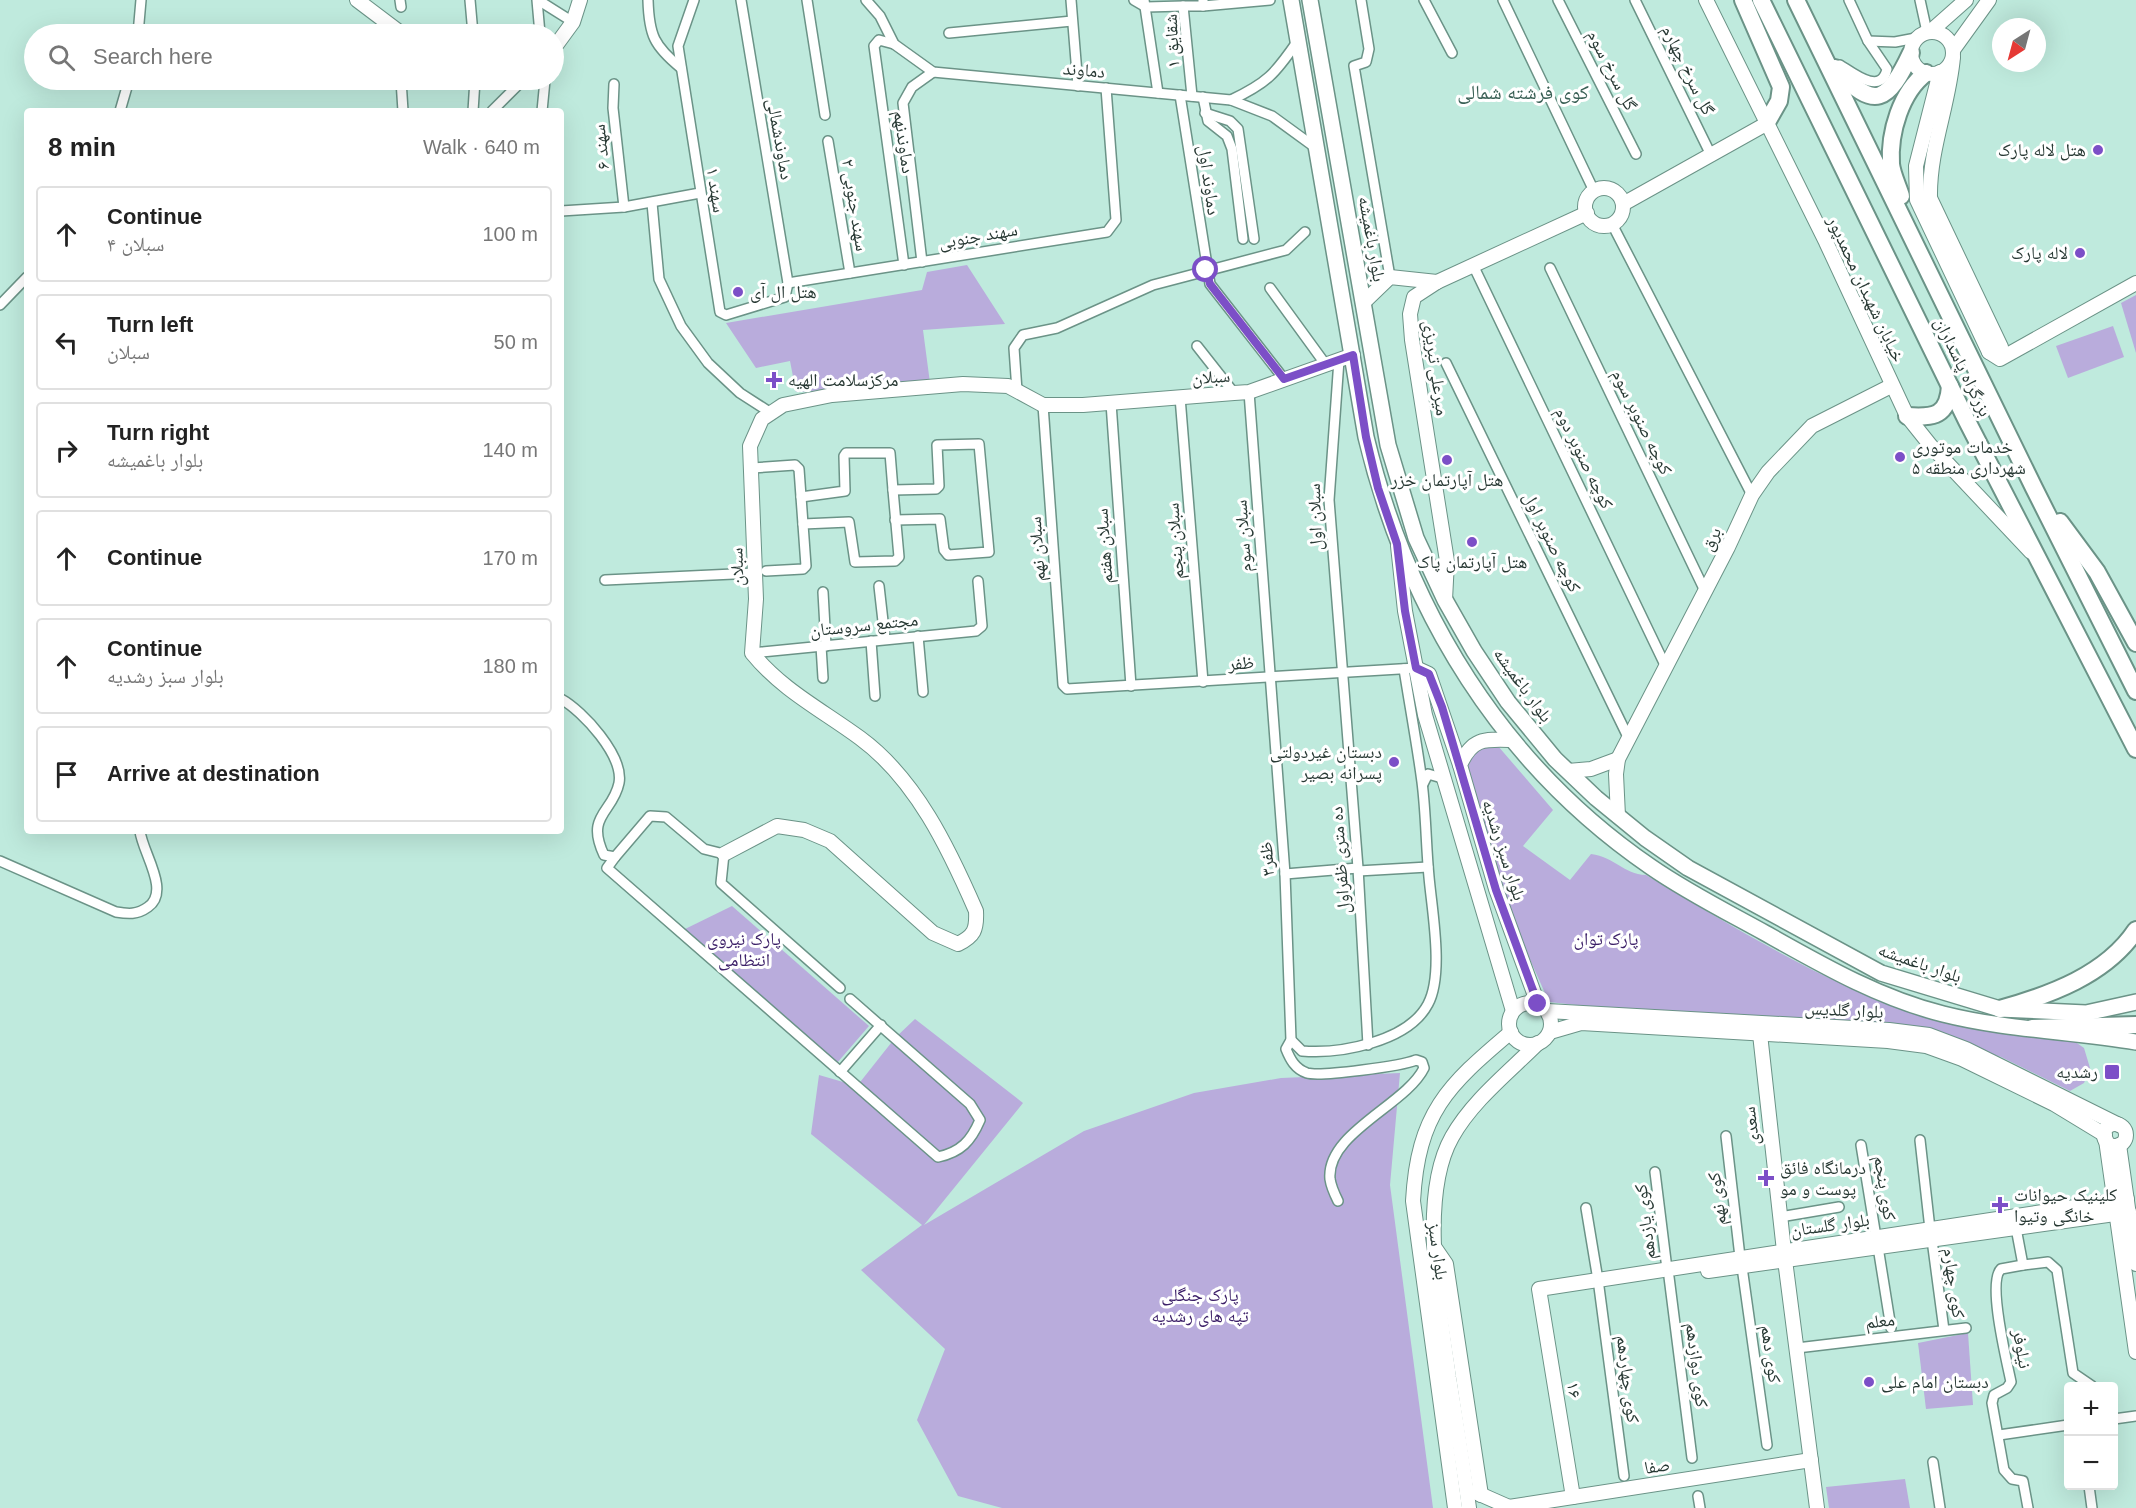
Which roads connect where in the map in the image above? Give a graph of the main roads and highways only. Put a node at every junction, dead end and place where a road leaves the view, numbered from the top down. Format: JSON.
{"nodes":[{"id":1,"x":1291,"y":0,"type":"edge"},
{"id":2,"x":1310,"y":0,"type":"edge"},
{"id":3,"x":1743,"y":0,"type":"edge"},
{"id":4,"x":1761,"y":0,"type":"edge"},
{"id":5,"x":1796,"y":0,"type":"edge"},
{"id":6,"x":1921,"y":38,"type":"road end"},
{"id":7,"x":1822,"y":54,"type":"junction"},
{"id":8,"x":1933,"y":73,"type":"road end"},
{"id":9,"x":1766,"y":124,"type":"road end"},
{"id":10,"x":1914,"y":243,"type":"junction"},
{"id":11,"x":1950,"y":386,"type":"junction"},
{"id":12,"x":1907,"y":416,"type":"road end"},
{"id":13,"x":2034,"y":488,"type":"junction"},
{"id":14,"x":2136,"y":643,"type":"edge"},
{"id":15,"x":2136,"y":691,"type":"edge"},
{"id":16,"x":2133,"y":745,"type":"edge"},
{"id":17,"x":2136,"y":758,"type":"edge"},
{"id":18,"x":2136,"y":930,"type":"edge"},
{"id":19,"x":2136,"y":1002,"type":"edge"},
{"id":20,"x":2000,"y":1009,"type":"junction"},
{"id":21,"x":2136,"y":1012,"type":"edge"},
{"id":22,"x":2086,"y":1013,"type":"junction"},
{"id":23,"x":2136,"y":1025,"type":"edge"},
{"id":24,"x":2032,"y":1028,"type":"junction"},
{"id":25,"x":2136,"y":1042,"type":"edge"}],
"edges":[{"from":1,"to":24,"type":"main road"},
{"from":2,"to":20,"type":"main road","name":"بلوار باغمیشه"},
{"from":3,"to":9,"type":"highway"},
{"from":4,"to":11,"type":"highway","name":"بزرگراه پاسداران"},
{"from":5,"to":7,"type":"highway","name":"بزرگراه پاسداران"},
{"from":6,"to":7,"type":"highway"},
{"from":7,"to":10,"type":"highway","name":"بزرگراه پاسداران"},
{"from":8,"to":10,"type":"highway"},
{"from":10,"to":13,"type":"highway","name":"بزرگراه پاسداران"},
{"from":11,"to":12,"type":"highway"},
{"from":11,"to":16,"type":"highway","name":"بزرگراه پاسداران"},
{"from":13,"to":14,"type":"highway"},
{"from":13,"to":15,"type":"highway","name":"بزرگراه پاسداران"},
{"from":16,"to":17,"type":"highway","name":"بزرگراه پاسداران"},
{"from":18,"to":20,"type":"highway"},
{"from":19,"to":22,"type":"main road","name":"بلوار باغمیشه"},
{"from":20,"to":22,"type":"main road","name":"بلوار باغمیشه"},
{"from":21,"to":22,"type":"main road"},
{"from":23,"to":24,"type":"highway"},
{"from":24,"to":25,"type":"main road"}]}
